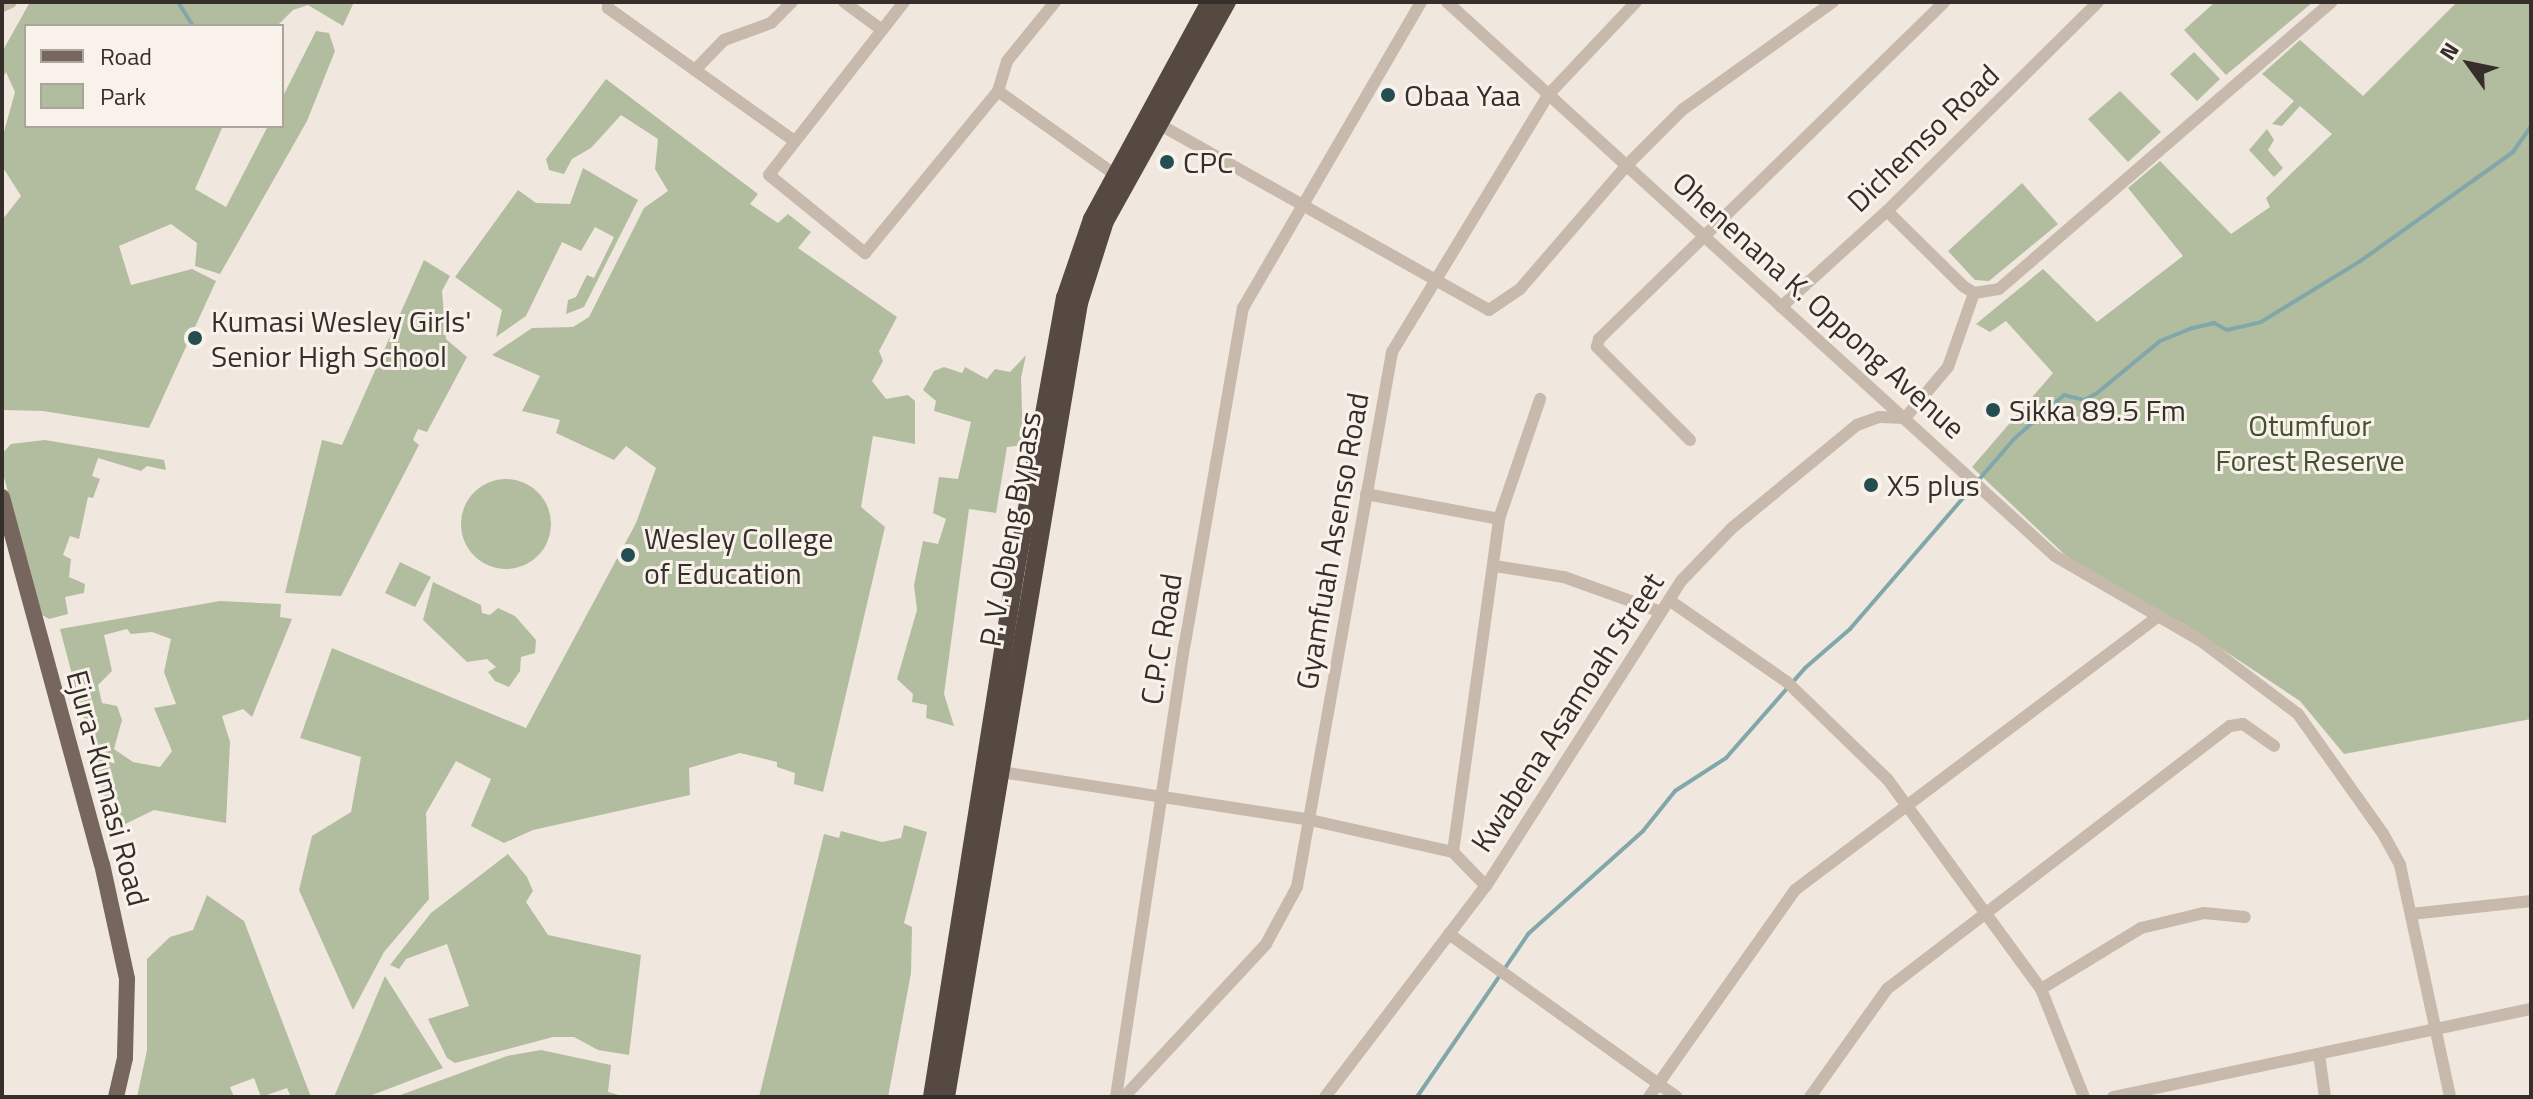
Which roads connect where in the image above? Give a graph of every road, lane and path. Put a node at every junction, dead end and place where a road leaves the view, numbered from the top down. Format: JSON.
{"nodes":[{"id":1,"x":11,"y":2,"type":"edge"},
{"id":2,"x":608,"y":2,"type":"edge"},
{"id":3,"x":792,"y":2,"type":"edge"},
{"id":4,"x":844,"y":2,"type":"edge"},
{"id":5,"x":904,"y":2,"type":"edge"},
{"id":6,"x":1055,"y":2,"type":"edge"},
{"id":7,"x":1210,"y":2,"type":"edge"},
{"id":8,"x":1227,"y":2,"type":"edge"},
{"id":9,"x":1421,"y":2,"type":"edge"},
{"id":10,"x":1447,"y":2,"type":"edge"},
{"id":11,"x":1636,"y":2,"type":"edge"},
{"id":12,"x":1833,"y":2,"type":"edge"},
{"id":13,"x":1944,"y":2,"type":"edge"},
{"id":14,"x":2098,"y":2,"type":"edge"},
{"id":15,"x":2332,"y":2,"type":"edge"},
{"id":16,"x":2,"y":6,"type":"edge"},
{"id":17,"x":882,"y":30,"type":"junction"},
{"id":18,"x":695,"y":70,"type":"junction"},
{"id":19,"x":998,"y":91,"type":"junction"},
{"id":20,"x":1549,"y":94,"type":"junction"},
{"id":21,"x":1157,"y":123,"type":"junction"},
{"id":22,"x":793,"y":140,"type":"junction"},
{"id":23,"x":1626,"y":166,"type":"junction"},
{"id":24,"x":1114,"y":174,"type":"junction"},
{"id":25,"x":1300,"y":203,"type":"junction"},
{"id":26,"x":1887,"y":211,"type":"junction"},
{"id":27,"x":1702,"y":235,"type":"junction"},
{"id":28,"x":1432,"y":280,"type":"junction"},
{"id":29,"x":1974,"y":293,"type":"junction"},
{"id":30,"x":1781,"y":307,"type":"junction"},
{"id":31,"x":1540,"y":399,"type":"dead end"},
{"id":32,"x":1905,"y":418,"type":"junction"},
{"id":33,"x":1690,"y":440,"type":"dead end"},
{"id":34,"x":1366,"y":494,"type":"junction"},
{"id":35,"x":2,"y":497,"type":"edge"},
{"id":36,"x":1499,"y":519,"type":"junction"},
{"id":37,"x":1495,"y":566,"type":"junction"},
{"id":38,"x":1669,"y":600,"type":"junction"},
{"id":39,"x":1661,"y":612,"type":"junction"},
{"id":40,"x":2154,"y":619,"type":"junction"},
{"id":41,"x":2274,"y":746,"type":"dead end"},
{"id":42,"x":991,"y":770,"type":"junction"},
{"id":43,"x":1164,"y":798,"type":"junction"},
{"id":44,"x":1908,"y":806,"type":"junction"},
{"id":45,"x":1310,"y":820,"type":"junction"},
{"id":46,"x":1453,"y":852,"type":"junction"},
{"id":47,"x":1486,"y":886,"type":"junction"},
{"id":48,"x":2531,"y":901,"type":"edge"},
{"id":49,"x":1983,"y":914,"type":"junction"},
{"id":50,"x":2411,"y":914,"type":"junction"},
{"id":51,"x":2245,"y":917,"type":"dead end"},
{"id":52,"x":1449,"y":934,"type":"junction"},
{"id":53,"x":2041,"y":989,"type":"junction"},
{"id":54,"x":2531,"y":1009,"type":"edge"},
{"id":55,"x":2436,"y":1030,"type":"junction"},
{"id":56,"x":2319,"y":1054,"type":"junction"},
{"id":57,"x":1658,"y":1084,"type":"junction"},
{"id":58,"x":116,"y":1097,"type":"edge"},
{"id":59,"x":932,"y":1097,"type":"edge"},
{"id":60,"x":946,"y":1097,"type":"edge"},
{"id":61,"x":1116,"y":1097,"type":"edge"},
{"id":62,"x":1124,"y":1097,"type":"edge"},
{"id":63,"x":1325,"y":1097,"type":"edge"},
{"id":64,"x":1649,"y":1097,"type":"edge"},
{"id":65,"x":1677,"y":1097,"type":"edge"},
{"id":66,"x":1810,"y":1097,"type":"edge"},
{"id":67,"x":2084,"y":1097,"type":"edge"},
{"id":68,"x":2113,"y":1097,"type":"edge"},
{"id":69,"x":2325,"y":1097,"type":"edge"},
{"id":70,"x":2450,"y":1097,"type":"edge"}],
"edges":[{"from":1,"to":16,"type":"street"},
{"from":2,"to":18,"type":"street"},
{"from":3,"to":18,"type":"street"},
{"from":4,"to":17,"type":"street"},
{"from":5,"to":17,"type":"street"},
{"from":6,"to":19,"type":"street"},
{"from":7,"to":24,"type":"highway","name":"P. V. Obeng Bypass"},
{"from":8,"to":21,"type":"highway","name":"P. V. Obeng Bypass"},
{"from":9,"to":25,"type":"street","name":"C.P.C Road"},
{"from":10,"to":20,"type":"street","name":"Ohenenana K. Oppong Avenue"},
{"from":11,"to":20,"type":"street","name":"Gyamfuah Asenso Road"},
{"from":12,"to":23,"type":"street"},
{"from":13,"to":27,"type":"street"},
{"from":14,"to":26,"type":"street","name":"Dichemso Road"},
{"from":15,"to":29,"type":"street"},
{"from":17,"to":22,"type":"street"},
{"from":18,"to":22,"type":"street"},
{"from":19,"to":22,"type":"street"},
{"from":19,"to":24,"type":"street"},
{"from":20,"to":23,"type":"street","name":"Ohenenana K. Oppong Avenue"},
{"from":20,"to":28,"type":"street","name":"Gyamfuah Asenso Road"},
{"from":21,"to":25,"type":"street"},
{"from":21,"to":42,"type":"highway","name":"P. V. Obeng Bypass"},
{"from":23,"to":27,"type":"street","name":"Ohenenana K. Oppong Avenue"},
{"from":23,"to":28,"type":"street"},
{"from":24,"to":42,"type":"highway","name":"P. V. Obeng Bypass"},
{"from":25,"to":28,"type":"street"},
{"from":25,"to":43,"type":"street","name":"C.P.C Road"},
{"from":26,"to":29,"type":"street"},
{"from":26,"to":30,"type":"street","name":"Dichemso Road"},
{"from":27,"to":30,"type":"street","name":"Ohenenana K. Oppong Avenue"},
{"from":27,"to":33,"type":"street"},
{"from":28,"to":34,"type":"street","name":"Gyamfuah Asenso Road"},
{"from":29,"to":32,"type":"street"},
{"from":30,"to":32,"type":"street","name":"Ohenenana K. Oppong Avenue"},
{"from":31,"to":36,"type":"street"},
{"from":32,"to":38,"type":"street","name":"Kwabena Asamoah Street"},
{"from":32,"to":40,"type":"street","name":"Ohenenana K. Oppong Avenue"},
{"from":34,"to":36,"type":"street"},
{"from":34,"to":45,"type":"street","name":"Gyamfuah Asenso Road"},
{"from":35,"to":58,"type":"main road","name":"Ejura-Kumasi Road"},
{"from":36,"to":37,"type":"street"},
{"from":37,"to":39,"type":"street"},
{"from":37,"to":46,"type":"street"},
{"from":38,"to":39,"type":"street","name":"Kwabena Asamoah Street"},
{"from":38,"to":44,"type":"street"},
{"from":39,"to":47,"type":"street","name":"Kwabena Asamoah Street"},
{"from":40,"to":44,"type":"street"},
{"from":40,"to":50,"type":"street","name":"Ohenenana K. Oppong Avenue"},
{"from":41,"to":49,"type":"street"},
{"from":42,"to":43,"type":"street"},
{"from":42,"to":59,"type":"highway","name":"P. V. Obeng Bypass"},
{"from":42,"to":60,"type":"highway","name":"P. V. Obeng Bypass"},
{"from":43,"to":45,"type":"street"},
{"from":43,"to":61,"type":"street","name":"C.P.C Road"},
{"from":44,"to":49,"type":"street"},
{"from":44,"to":57,"type":"street"},
{"from":45,"to":46,"type":"street"},
{"from":45,"to":62,"type":"street"},
{"from":46,"to":47,"type":"street"},
{"from":47,"to":52,"type":"street","name":"Kwabena Asamoah Street"},
{"from":48,"to":50,"type":"street"},
{"from":49,"to":53,"type":"street"},
{"from":49,"to":66,"type":"street"},
{"from":50,"to":55,"type":"street","name":"Ohenenana K. Oppong Avenue"},
{"from":51,"to":53,"type":"street"},
{"from":52,"to":57,"type":"street"},
{"from":52,"to":63,"type":"street","name":"Kwabena Asamoah Street"},
{"from":53,"to":67,"type":"street"},
{"from":54,"to":55,"type":"street"},
{"from":55,"to":56,"type":"street"},
{"from":55,"to":70,"type":"street","name":"Ohenenana K. Oppong Avenue"},
{"from":56,"to":68,"type":"street"},
{"from":56,"to":69,"type":"street"},
{"from":57,"to":64,"type":"street"},
{"from":57,"to":65,"type":"street"}]}
